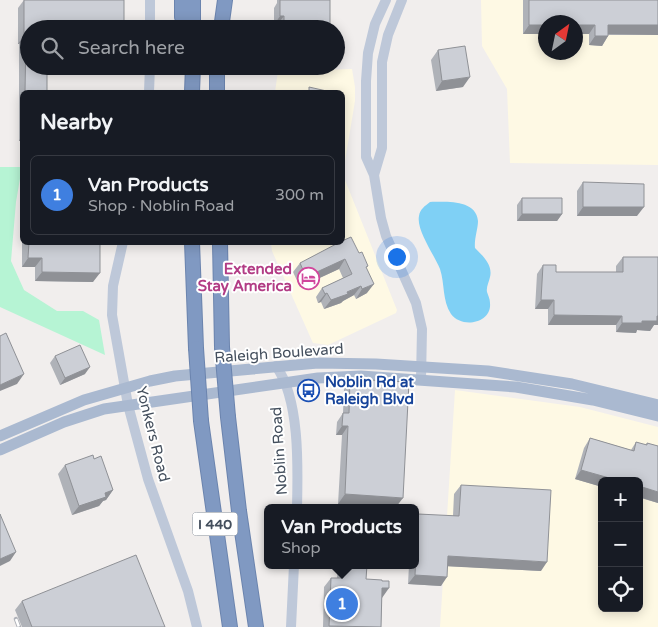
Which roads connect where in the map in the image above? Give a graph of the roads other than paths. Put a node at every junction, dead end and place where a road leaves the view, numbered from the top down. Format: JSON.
{"nodes":[{"id":1,"x":150,"y":0,"type":"edge"},
{"id":2,"x":182,"y":0,"type":"edge"},
{"id":3,"x":193,"y":0,"type":"edge"},
{"id":4,"x":217,"y":0,"type":"edge"},
{"id":5,"x":225,"y":0,"type":"edge"},
{"id":6,"x":386,"y":0,"type":"edge"},
{"id":7,"x":402,"y":0,"type":"edge"},
{"id":8,"x":150,"y":20,"type":"edge"},
{"id":9,"x":183,"y":20,"type":"edge"},
{"id":10,"x":193,"y":20,"type":"edge"},
{"id":11,"x":217,"y":20,"type":"edge"},
{"id":12,"x":222,"y":20,"type":"edge"},
{"id":13,"x":150,"y":75,"type":"edge"},
{"id":14,"x":192,"y":75,"type":"edge"},
{"id":15,"x":217,"y":75,"type":"edge"},
{"id":16,"x":149,"y":90,"type":"edge"},
{"id":17,"x":192,"y":90,"type":"edge"},
{"id":18,"x":217,"y":90,"type":"edge"},
{"id":19,"x":374,"y":175,"type":"junction"},
{"id":20,"x":122,"y":245,"type":"edge"},
{"id":21,"x":192,"y":245,"type":"edge"},
{"id":22,"x":220,"y":245,"type":"edge"},
{"id":23,"x":276,"y":366,"type":"junction"},
{"id":24,"x":422,"y":367,"type":"junction"},
{"id":25,"x":421,"y":380,"type":"junction"},
{"id":26,"x":286,"y":382,"type":"junction"},
{"id":27,"x":125,"y":388,"type":"junction"},
{"id":28,"x":658,"y":404,"type":"edge"},
{"id":29,"x":128,"y":405,"type":"junction"},
{"id":30,"x":658,"y":416,"type":"edge"},
{"id":31,"x":0,"y":436,"type":"edge"},
{"id":32,"x":0,"y":450,"type":"edge"},
{"id":33,"x":297,"y":504,"type":"edge"},
{"id":34,"x":294,"y":569,"type":"edge"},
{"id":35,"x":197,"y":627,"type":"edge"},
{"id":36,"x":230,"y":627,"type":"edge"},
{"id":37,"x":256,"y":627,"type":"edge"},
{"id":38,"x":291,"y":627,"type":"edge"}],
"edges":[{"from":1,"to":8,"type":"street"},
{"from":2,"to":9,"type":"highway"},
{"from":3,"to":10,"type":"highway"},
{"from":4,"to":11,"type":"highway"},
{"from":5,"to":12,"type":"highway"},
{"from":6,"to":19,"type":"street"},
{"from":7,"to":19,"type":"street"},
{"from":13,"to":16,"type":"street"},
{"from":14,"to":17,"type":"highway"},
{"from":15,"to":18,"type":"highway"},
{"from":19,"to":24,"type":"street"},
{"from":20,"to":27,"type":"street","name":"Yonkers Road"},
{"from":21,"to":36,"type":"highway","number":"I 440","bridge":true},
{"from":22,"to":37,"type":"highway","number":"I 440","bridge":true},
{"from":23,"to":24,"type":"main road","name":"Raleigh Boulevard"},
{"from":23,"to":26,"type":"street","name":"Noblin Road"},
{"from":23,"to":27,"type":"main road","name":"Raleigh Boulevard"},
{"from":24,"to":25,"type":"street"},
{"from":24,"to":28,"type":"main road","name":"Raleigh Boulevard"},
{"from":25,"to":26,"type":"main road","name":"Raleigh Boulevard"},
{"from":25,"to":30,"type":"main road","name":"Raleigh Boulevard"},
{"from":26,"to":29,"type":"main road","name":"Raleigh Boulevard"},
{"from":26,"to":33,"type":"street","name":"Noblin Road"},
{"from":27,"to":29,"type":"street","name":"Yonkers Road"},
{"from":27,"to":31,"type":"main road","name":"Raleigh Boulevard"},
{"from":29,"to":32,"type":"main road","name":"Raleigh Boulevard"},
{"from":29,"to":35,"type":"street","name":"Yonkers Road"},
{"from":34,"to":38,"type":"street"}]}
